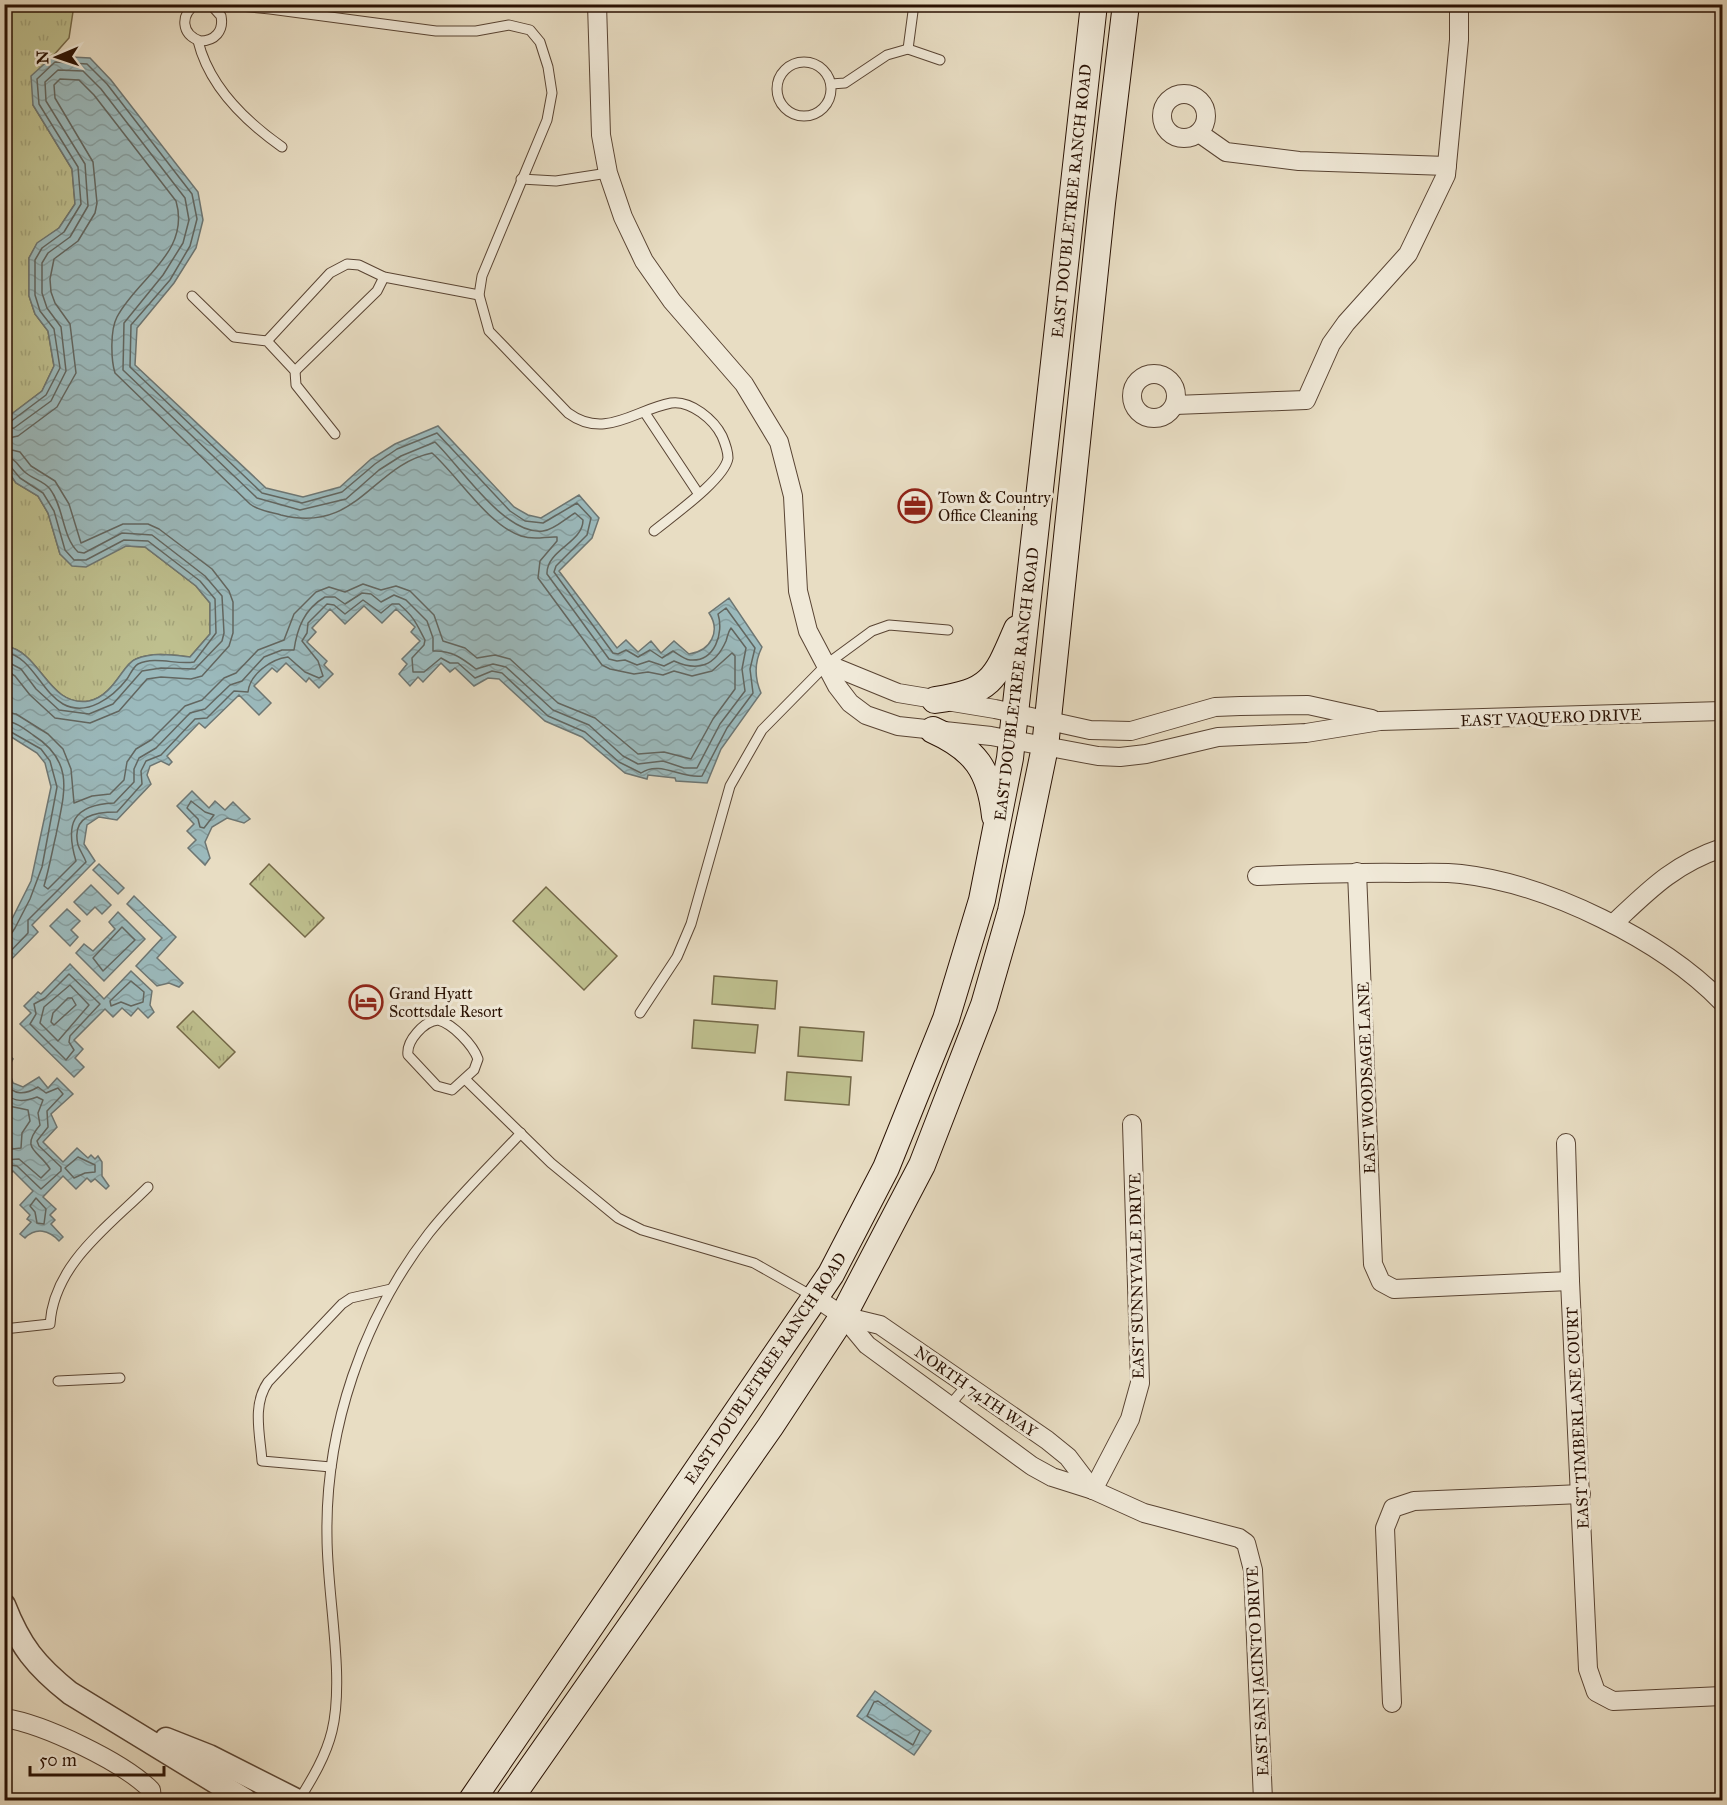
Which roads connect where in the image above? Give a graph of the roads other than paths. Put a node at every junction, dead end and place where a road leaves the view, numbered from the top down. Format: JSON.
{"nodes":[{"id":1,"x":196,"y":4,"type":"edge"},
{"id":2,"x":597,"y":4,"type":"edge"},
{"id":3,"x":914,"y":4,"type":"edge"},
{"id":4,"x":1094,"y":4,"type":"edge"},
{"id":5,"x":1126,"y":4,"type":"edge"},
{"id":6,"x":1459,"y":4,"type":"edge"},
{"id":7,"x":212,"y":6,"type":"edge"},
{"id":8,"x":198,"y":41,"type":"junction"},
{"id":9,"x":908,"y":49,"type":"junction"},
{"id":10,"x":940,"y":60,"type":"dead end"},
{"id":11,"x":1100,"y":78,"type":"junction"},
{"id":12,"x":831,"y":84,"type":"junction"},
{"id":13,"x":1199,"y":133,"type":"dead end"},
{"id":14,"x":282,"y":147,"type":"dead end"},
{"id":15,"x":1447,"y":166,"type":"junction"},
{"id":16,"x":608,"y":173,"type":"junction"},
{"id":17,"x":521,"y":179,"type":"junction"},
{"id":18,"x":384,"y":277,"type":"junction"},
{"id":19,"x":479,"y":295,"type":"junction"},
{"id":20,"x":192,"y":296,"type":"dead end"},
{"id":21,"x":267,"y":340,"type":"junction"},
{"id":22,"x":295,"y":371,"type":"junction"},
{"id":23,"x":1175,"y":405,"type":"dead end"},
{"id":24,"x":645,"y":413,"type":"junction"},
{"id":25,"x":335,"y":434,"type":"dead end"},
{"id":26,"x":698,"y":493,"type":"junction"},
{"id":27,"x":654,"y":531,"type":"dead end"},
{"id":28,"x":1028,"y":604,"type":"junction"},
{"id":29,"x":948,"y":630,"type":"dead end"},
{"id":30,"x":827,"y":664,"type":"junction"},
{"id":31,"x":935,"y":700,"type":"junction"},
{"id":32,"x":1215,"y":707,"type":"junction"},
{"id":33,"x":1722,"y":711,"type":"edge"},
{"id":34,"x":1015,"y":714,"type":"junction"},
{"id":35,"x":1380,"y":721,"type":"junction"},
{"id":36,"x":1157,"y":724,"type":"junction"},
{"id":37,"x":933,"y":730,"type":"junction"},
{"id":38,"x":1046,"y":734,"type":"junction"},
{"id":39,"x":1218,"y":737,"type":"junction"},
{"id":40,"x":1012,"y":740,"type":"junction"},
{"id":41,"x":1163,"y":749,"type":"junction"},
{"id":42,"x":997,"y":831,"type":"junction"},
{"id":43,"x":1722,"y":848,"type":"edge"},
{"id":44,"x":1357,"y":872,"type":"junction"},
{"id":45,"x":1257,"y":876,"type":"dead end"},
{"id":46,"x":1613,"y":924,"type":"junction"},
{"id":47,"x":1722,"y":1002,"type":"edge"},
{"id":48,"x":640,"y":1013,"type":"dead end"},
{"id":49,"x":465,"y":1080,"type":"junction"},
{"id":50,"x":1132,"y":1124,"type":"dead end"},
{"id":51,"x":521,"y":1133,"type":"junction"},
{"id":52,"x":1566,"y":1143,"type":"dead end"},
{"id":53,"x":148,"y":1187,"type":"dead end"},
{"id":54,"x":1570,"y":1281,"type":"junction"},
{"id":55,"x":391,"y":1289,"type":"junction"},
{"id":56,"x":816,"y":1298,"type":"junction"},
{"id":57,"x":843,"y":1316,"type":"junction"},
{"id":58,"x":4,"y":1329,"type":"edge"},
{"id":59,"x":120,"y":1378,"type":"dead end"},
{"id":60,"x":58,"y":1381,"type":"dead end"},
{"id":61,"x":967,"y":1385,"type":"junction"},
{"id":62,"x":949,"y":1406,"type":"junction"},
{"id":63,"x":1030,"y":1429,"type":"junction"},
{"id":64,"x":1012,"y":1451,"type":"junction"},
{"id":65,"x":332,"y":1467,"type":"junction"},
{"id":66,"x":1093,"y":1490,"type":"junction"},
{"id":67,"x":1581,"y":1494,"type":"junction"},
{"id":68,"x":1246,"y":1543,"type":"joint"},
{"id":69,"x":4,"y":1605,"type":"edge"},
{"id":70,"x":1722,"y":1696,"type":"edge"},
{"id":71,"x":1392,"y":1703,"type":"dead end"},
{"id":72,"x":4,"y":1718,"type":"edge"},
{"id":73,"x":123,"y":1723,"type":"junction"},
{"id":74,"x":152,"y":1800,"type":"edge"},
{"id":75,"x":245,"y":1800,"type":"edge"},
{"id":76,"x":298,"y":1800,"type":"edge"},
{"id":77,"x":472,"y":1800,"type":"edge"},
{"id":78,"x":509,"y":1800,"type":"edge"},
{"id":79,"x":1263,"y":1800,"type":"edge"}],
"edges":[{"from":1,"to":8,"type":"lane"},
{"from":2,"to":16,"type":"street"},
{"from":3,"to":9,"type":"lane"},
{"from":4,"to":11,"type":"main road","name":"EAST DOUBLETREE RANCH ROAD"},
{"from":5,"to":11,"type":"main road","name":"EAST DOUBLETREE RANCH ROAD"},
{"from":6,"to":15,"type":"street"},
{"from":7,"to":8,"type":"lane"},
{"from":7,"to":17,"type":"lane"},
{"from":8,"to":14,"type":"lane"},
{"from":9,"to":10,"type":"lane"},
{"from":9,"to":12,"type":"lane"},
{"from":11,"to":28,"type":"main road","name":"EAST DOUBLETREE RANCH ROAD"},
{"from":11,"to":38,"type":"main road","name":"EAST DOUBLETREE RANCH ROAD"},
{"from":12,"to":12,"type":"lane"},
{"from":13,"to":15,"type":"street"},
{"from":15,"to":23,"type":"street"},
{"from":16,"to":17,"type":"lane"},
{"from":16,"to":30,"type":"street"},
{"from":17,"to":19,"type":"lane"},
{"from":18,"to":19,"type":"lane"},
{"from":18,"to":21,"type":"lane"},
{"from":18,"to":22,"type":"lane"},
{"from":19,"to":24,"type":"lane"},
{"from":20,"to":21,"type":"lane"},
{"from":21,"to":22,"type":"lane"},
{"from":22,"to":25,"type":"lane"},
{"from":24,"to":26,"type":"lane"},
{"from":24,"to":26,"type":"lane"},
{"from":26,"to":27,"type":"lane"},
{"from":28,"to":31,"type":"main road"},
{"from":28,"to":34,"type":"main road","name":"EAST DOUBLETREE RANCH ROAD"},
{"from":29,"to":30,"type":"lane"},
{"from":30,"to":31,"type":"street"},
{"from":30,"to":37,"type":"street"},
{"from":30,"to":48,"type":"lane"},
{"from":31,"to":34,"type":"street"},
{"from":32,"to":35,"type":"street","name":"EAST VAQUERO DRIVE"},
{"from":32,"to":36,"type":"street","name":"EAST VAQUERO DRIVE"},
{"from":32,"to":39,"type":"street"},
{"from":33,"to":35,"type":"street","name":"EAST VAQUERO DRIVE"},
{"from":34,"to":38,"type":"street"},
{"from":34,"to":40,"type":"main road","name":"EAST DOUBLETREE RANCH ROAD"},
{"from":35,"to":39,"type":"street","name":"EAST VAQUERO DRIVE"},
{"from":36,"to":38,"type":"street","name":"EAST VAQUERO DRIVE"},
{"from":36,"to":41,"type":"street"},
{"from":37,"to":40,"type":"street"},
{"from":37,"to":42,"type":"main road"},
{"from":38,"to":40,"type":"street"},
{"from":38,"to":41,"type":"street","name":"EAST VAQUERO DRIVE"},
{"from":38,"to":57,"type":"main road","name":"EAST DOUBLETREE RANCH ROAD"},
{"from":39,"to":41,"type":"street","name":"EAST VAQUERO DRIVE"},
{"from":40,"to":42,"type":"main road","name":"EAST DOUBLETREE RANCH ROAD"},
{"from":42,"to":56,"type":"main road","name":"EAST DOUBLETREE RANCH ROAD"},
{"from":43,"to":46,"type":"street"},
{"from":44,"to":45,"type":"street"},
{"from":44,"to":46,"type":"street"},
{"from":44,"to":54,"type":"street","name":"EAST WOODSAGE LANE"},
{"from":46,"to":47,"type":"street"},
{"from":49,"to":49,"type":"lane"},
{"from":49,"to":51,"type":"lane","name":"NORTH 74TH WAY"},
{"from":50,"to":66,"type":"street","name":"EAST SUNNYVALE DRIVE"},
{"from":51,"to":55,"type":"lane"},
{"from":51,"to":56,"type":"lane","name":"NORTH 74TH WAY"},
{"from":52,"to":54,"type":"street","name":"EAST TIMBERLANE COURT"},
{"from":53,"to":58,"type":"lane"},
{"from":54,"to":67,"type":"street","name":"EAST TIMBERLANE COURT"},
{"from":55,"to":65,"type":"lane"},
{"from":55,"to":65,"type":"lane"},
{"from":56,"to":57,"type":"street","name":"NORTH 74TH WAY"},
{"from":56,"to":77,"type":"main road","name":"EAST DOUBLETREE RANCH ROAD"},
{"from":57,"to":61,"type":"street","name":"NORTH 74TH WAY"},
{"from":57,"to":62,"type":"street","name":"NORTH 74TH WAY"},
{"from":57,"to":78,"type":"main road","name":"EAST DOUBLETREE RANCH ROAD"},
{"from":59,"to":60,"type":"lane"},
{"from":61,"to":62,"type":"lane"},
{"from":61,"to":63,"type":"street","name":"NORTH 74TH WAY"},
{"from":62,"to":64,"type":"street","name":"NORTH 74TH WAY"},
{"from":63,"to":64,"type":"street"},
{"from":63,"to":66,"type":"street","name":"NORTH 74TH WAY"},
{"from":64,"to":66,"type":"street","name":"NORTH 74TH WAY"},
{"from":65,"to":76,"type":"lane"},
{"from":66,"to":68,"type":"street","name":"NORTH 74TH WAY"},
{"from":67,"to":70,"type":"street","name":"EAST TIMBERLANE COURT"},
{"from":67,"to":71,"type":"street"},
{"from":68,"to":79,"type":"street","name":"EAST SAN JACINTO DRIVE"},
{"from":69,"to":73,"type":"street"},
{"from":72,"to":74,"type":"street"},
{"from":73,"to":75,"type":"street"},
{"from":73,"to":76,"type":"street"}]}
